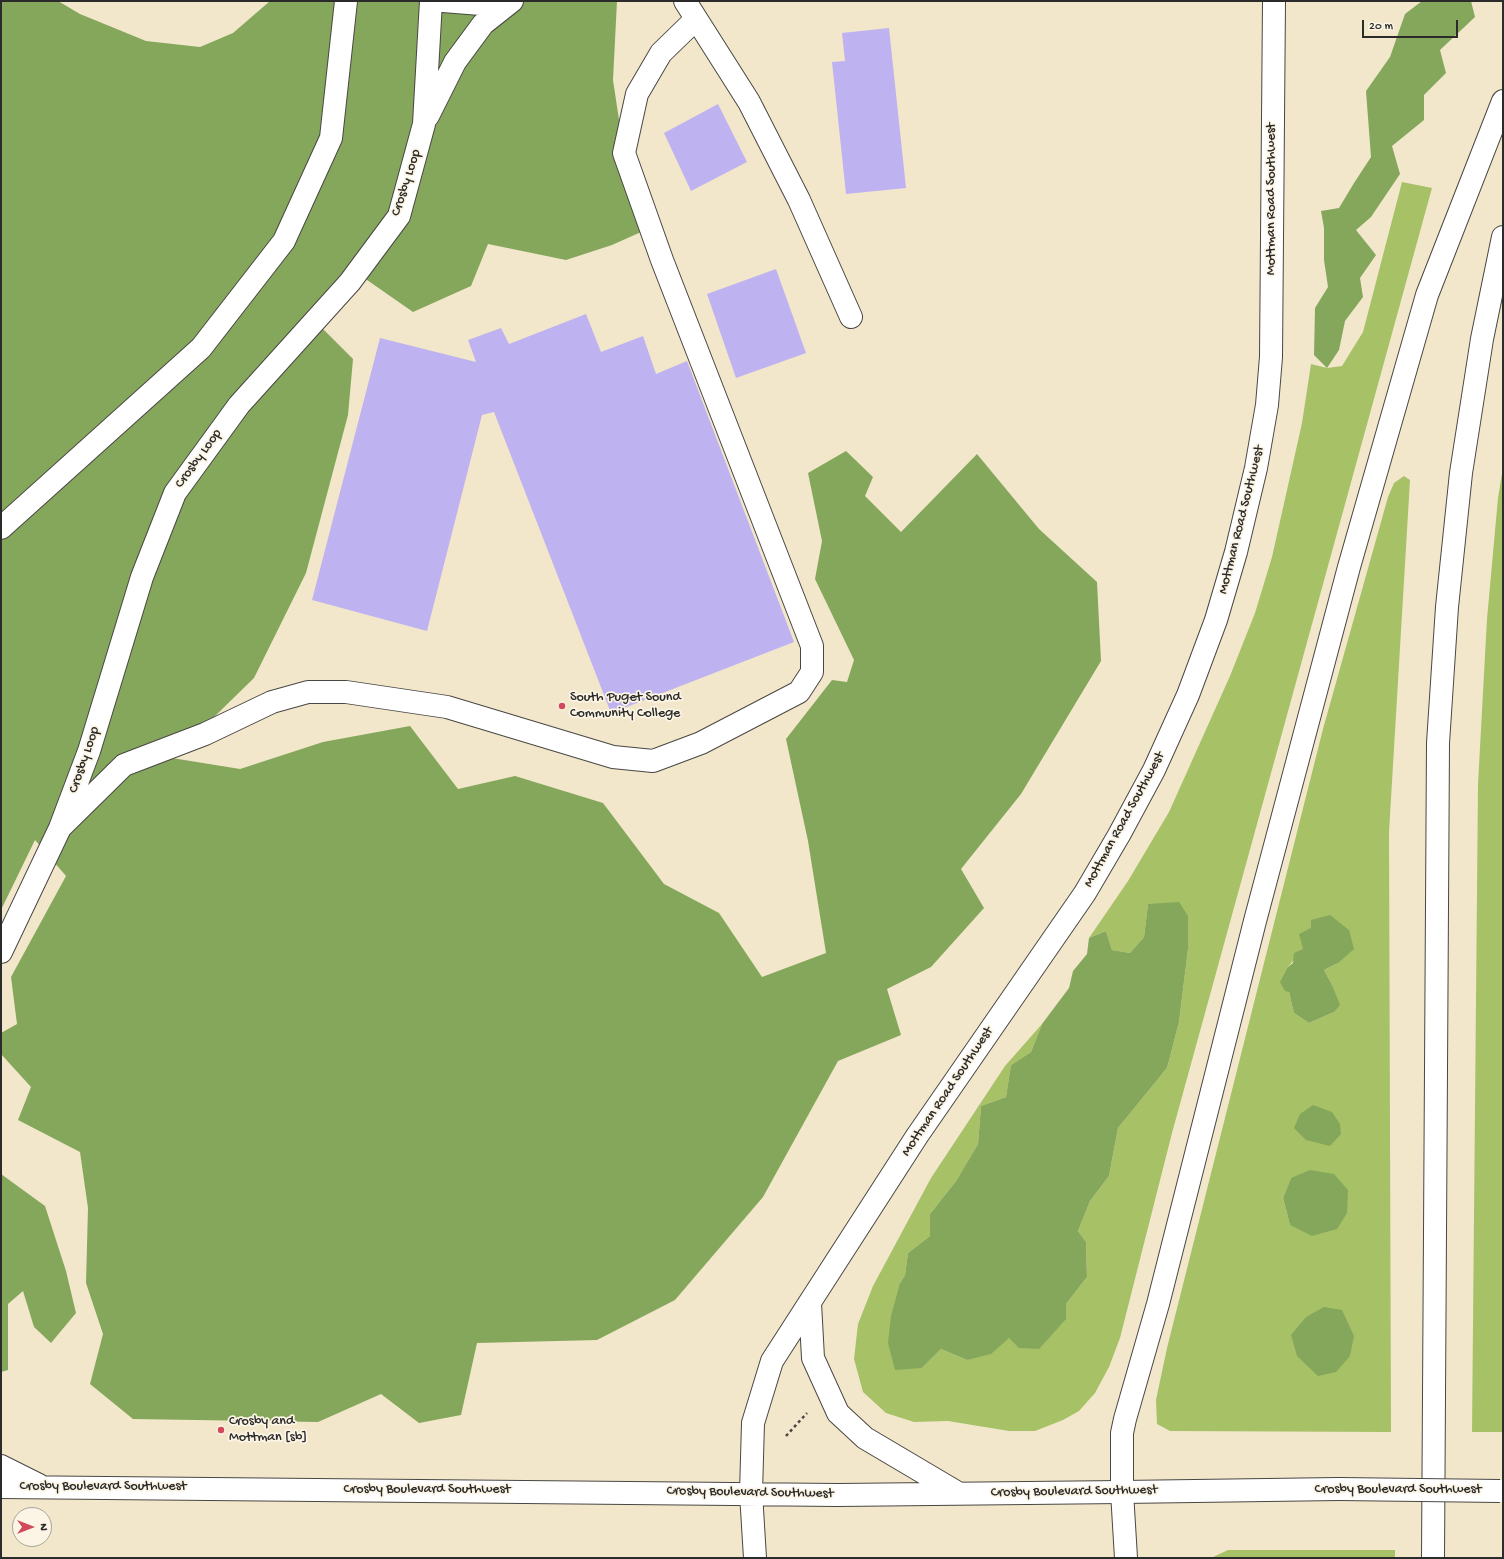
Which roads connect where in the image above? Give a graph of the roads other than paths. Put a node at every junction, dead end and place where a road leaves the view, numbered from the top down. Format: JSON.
{"nodes":[{"id":1,"x":346,"y":1,"type":"edge"},
{"id":2,"x":431,"y":1,"type":"edge"},
{"id":3,"x":443,"y":1,"type":"edge"},
{"id":4,"x":512,"y":1,"type":"edge"},
{"id":5,"x":1274,"y":1,"type":"edge"},
{"id":6,"x":690,"y":10,"type":"edge"},
{"id":7,"x":1503,"y":101,"type":"edge"},
{"id":8,"x":424,"y":124,"type":"junction"},
{"id":9,"x":1503,"y":237,"type":"edge"},
{"id":10,"x":851,"y":317,"type":"dead end"},
{"id":11,"x":1,"y":528,"type":"edge"},
{"id":12,"x":60,"y":828,"type":"junction"},
{"id":13,"x":1,"y":952,"type":"edge"},
{"id":14,"x":810,"y":1303,"type":"junction"},
{"id":15,"x":1,"y":1466,"type":"edge"},
{"id":16,"x":1,"y":1487,"type":"edge"},
{"id":17,"x":46,"y":1488,"type":"junction"},
{"id":18,"x":1502,"y":1491,"type":"edge"},
{"id":19,"x":1122,"y":1492,"type":"junction"},
{"id":20,"x":751,"y":1494,"type":"junction"},
{"id":21,"x":958,"y":1494,"type":"junction"},
{"id":22,"x":755,"y":1558,"type":"edge"},
{"id":23,"x":1126,"y":1558,"type":"edge"},
{"id":24,"x":1433,"y":1558,"type":"edge"}],
"edges":[{"from":1,"to":11,"type":"main road"},
{"from":2,"to":8,"type":"main road","name":"Crosby Loop"},
{"from":3,"to":4,"type":"main road"},
{"from":4,"to":8,"type":"main road"},
{"from":5,"to":14,"type":"main road","name":"Mottman Road Southwest"},
{"from":6,"to":10,"type":"main road"},
{"from":6,"to":12,"type":"main road"},
{"from":7,"to":19,"type":"main road"},
{"from":8,"to":12,"type":"main road","name":"Crosby Loop"},
{"from":9,"to":24,"type":"main road"},
{"from":12,"to":13,"type":"main road","name":"Crosby Loop"},
{"from":14,"to":20,"type":"main road","name":"Mottman Road Southwest"},
{"from":14,"to":21,"type":"main road"},
{"from":15,"to":17,"type":"main road"},
{"from":16,"to":17,"type":"main road","name":"Crosby Boulevard Southwest"},
{"from":17,"to":20,"type":"main road","name":"Crosby Boulevard Southwest"},
{"from":18,"to":19,"type":"main road","name":"Crosby Boulevard Southwest","bridge":true},
{"from":19,"to":21,"type":"main road","name":"Crosby Boulevard Southwest"},
{"from":19,"to":23,"type":"main road"},
{"from":20,"to":21,"type":"main road","name":"Crosby Boulevard Southwest"},
{"from":20,"to":22,"type":"main road","name":"Mottman Road Southwest"}]}
